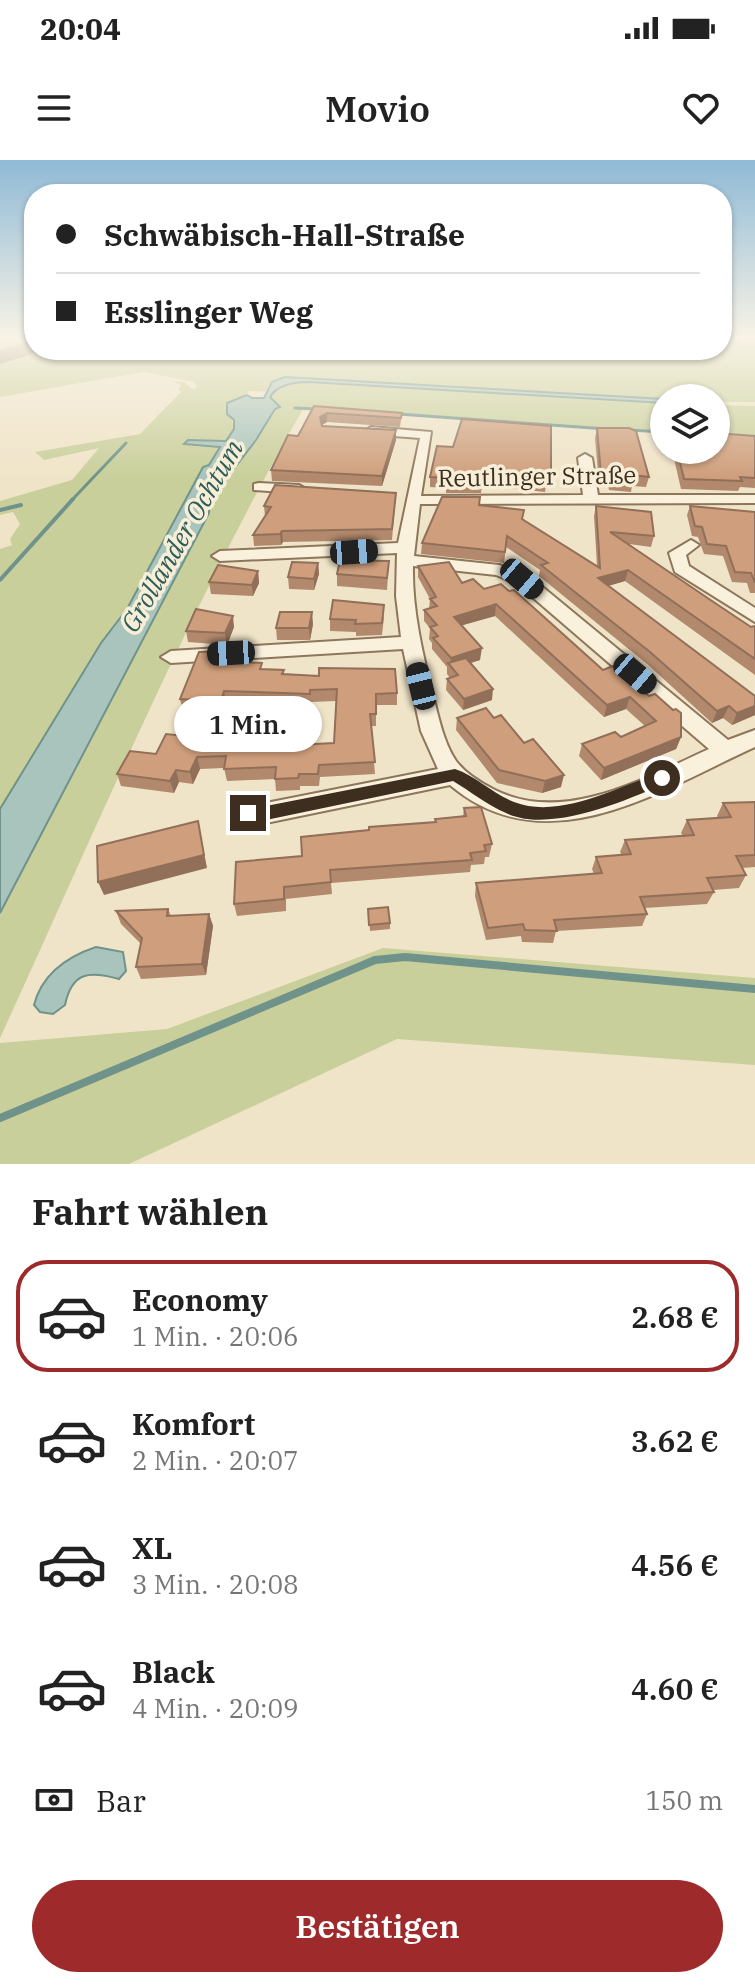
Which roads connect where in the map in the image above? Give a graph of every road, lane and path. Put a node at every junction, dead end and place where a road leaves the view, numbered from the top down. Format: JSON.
{"nodes":[{"id":1,"x":355,"y":431,"type":"edge"},
{"id":2,"x":585,"y":458,"type":"dead end"},
{"id":3,"x":259,"y":487,"type":"dead end"},
{"id":4,"x":311,"y":490,"type":"edge"},
{"id":5,"x":408,"y":497,"type":"junction"},
{"id":6,"x":591,"y":498,"type":"junction"},
{"id":7,"x":755,"y":499,"type":"edge"},
{"id":8,"x":691,"y":545,"type":"dead end"},
{"id":9,"x":406,"y":554,"type":"junction"},
{"id":10,"x":220,"y":556,"type":"dead end"},
{"id":11,"x":755,"y":616,"type":"edge"},
{"id":12,"x":410,"y":643,"type":"junction"},
{"id":13,"x":171,"y":657,"type":"dead end"},
{"id":14,"x":755,"y":738,"type":"edge"},
{"id":15,"x":725,"y":750,"type":"junction"},
{"id":16,"x":455,"y":775,"type":"junction"},
{"id":17,"x":248,"y":813,"type":"dead end"}],
"edges":[{"from":1,"to":5,"type":"street"},
{"from":2,"to":6,"type":"street"},
{"from":3,"to":4,"type":"street"},
{"from":5,"to":6,"type":"street","name":"Reutlinger Straße"},
{"from":5,"to":9,"type":"street"},
{"from":6,"to":7,"type":"street","name":"Reutlinger Straße"},
{"from":8,"to":11,"type":"street"},
{"from":9,"to":10,"type":"street"},
{"from":9,"to":12,"type":"street"},
{"from":9,"to":15,"type":"street"},
{"from":12,"to":13,"type":"street"},
{"from":12,"to":16,"type":"street"},
{"from":14,"to":15,"type":"street"},
{"from":15,"to":16,"type":"street"},
{"from":16,"to":17,"type":"street"}]}
